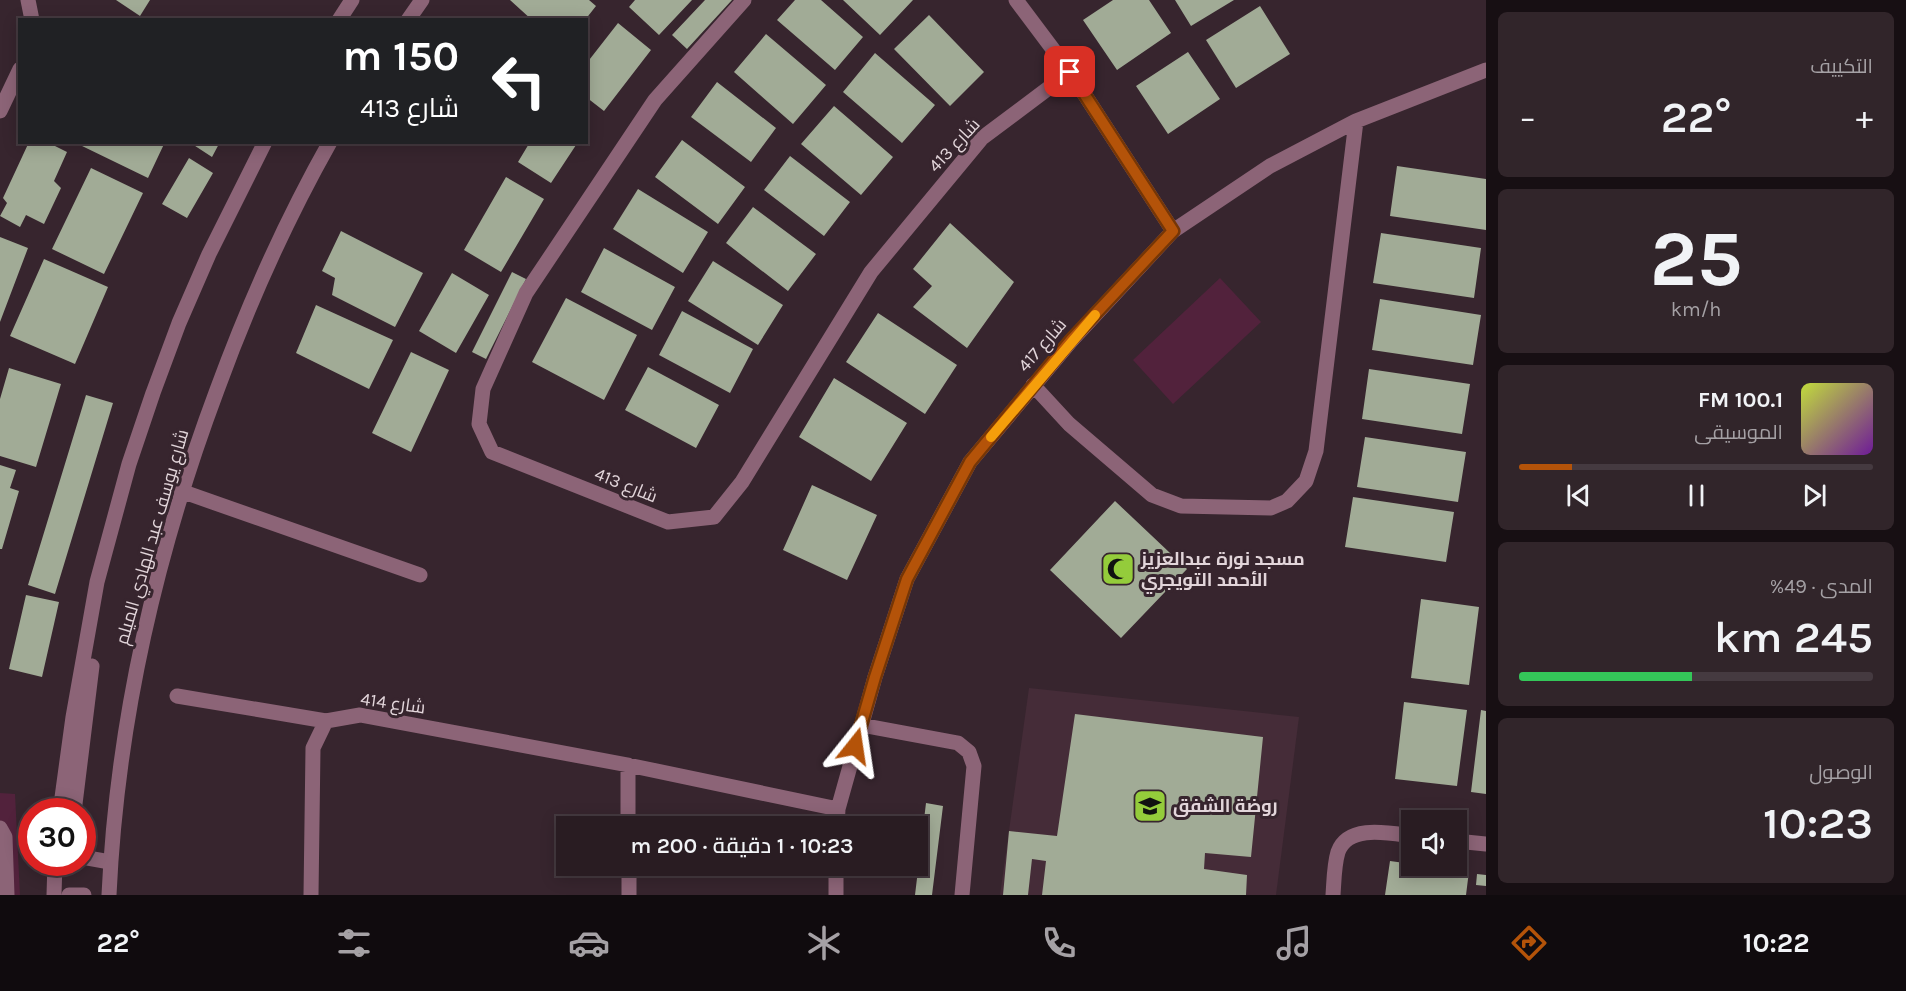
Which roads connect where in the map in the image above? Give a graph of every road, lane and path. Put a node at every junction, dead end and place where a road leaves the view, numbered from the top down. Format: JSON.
{"nodes":[{"id":1,"x":28,"y":0,"type":"edge"},
{"id":2,"x":352,"y":0,"type":"edge"},
{"id":3,"x":422,"y":0,"type":"edge"},
{"id":4,"x":744,"y":0,"type":"edge"},
{"id":5,"x":1016,"y":0,"type":"edge"},
{"id":6,"x":32,"y":18,"type":"edge"},
{"id":7,"x":340,"y":18,"type":"edge"},
{"id":8,"x":409,"y":18,"type":"edge"},
{"id":9,"x":1486,"y":70,"type":"edge"},
{"id":10,"x":1070,"y":72,"type":"junction"},
{"id":11,"x":18,"y":73,"type":"edge"},
{"id":12,"x":0,"y":111,"type":"edge"},
{"id":13,"x":1356,"y":121,"type":"junction"},
{"id":14,"x":264,"y":144,"type":"edge"},
{"id":15,"x":329,"y":144,"type":"edge"},
{"id":16,"x":1173,"y":231,"type":"junction"},
{"id":17,"x":1033,"y":385,"type":"junction"},
{"id":18,"x":181,"y":491,"type":"junction"},
{"id":19,"x":420,"y":575,"type":"dead end"},
{"id":20,"x":97,"y":582,"type":"junction"},
{"id":21,"x":177,"y":696,"type":"dead end"},
{"id":22,"x":326,"y":721,"type":"junction"},
{"id":23,"x":861,"y":725,"type":"junction"},
{"id":24,"x":628,"y":765,"type":"junction"},
{"id":25,"x":62,"y":798,"type":"edge"},
{"id":26,"x":76,"y":798,"type":"edge"},
{"id":27,"x":838,"y":809,"type":"junction"},
{"id":28,"x":628,"y":816,"type":"edge"},
{"id":29,"x":838,"y":816,"type":"edge"},
{"id":30,"x":0,"y":828,"type":"edge"},
{"id":31,"x":1401,"y":835,"type":"edge"},
{"id":32,"x":1467,"y":842,"type":"edge"},
{"id":33,"x":1486,"y":844,"type":"edge"},
{"id":34,"x":96,"y":860,"type":"edge"},
{"id":35,"x":110,"y":862,"type":"junction"},
{"id":36,"x":55,"y":876,"type":"edge"},
{"id":37,"x":629,"y":876,"type":"edge"},
{"id":38,"x":837,"y":876,"type":"edge"},
{"id":39,"x":7,"y":895,"type":"edge"},
{"id":40,"x":54,"y":895,"type":"edge"},
{"id":41,"x":69,"y":895,"type":"edge"},
{"id":42,"x":84,"y":895,"type":"edge"},
{"id":43,"x":109,"y":895,"type":"edge"},
{"id":44,"x":311,"y":895,"type":"edge"},
{"id":45,"x":629,"y":895,"type":"edge"},
{"id":46,"x":836,"y":895,"type":"edge"},
{"id":47,"x":962,"y":895,"type":"edge"},
{"id":48,"x":1333,"y":895,"type":"edge"}],
"edges":[{"from":1,"to":6,"type":"street"},
{"from":2,"to":7,"type":"street"},
{"from":3,"to":8,"type":"street"},
{"from":4,"to":10,"type":"street","name":"شارع 413"},
{"from":5,"to":10,"type":"street"},
{"from":9,"to":13,"type":"street","name":"شارع 417"},
{"from":10,"to":16,"type":"street"},
{"from":11,"to":12,"type":"street"},
{"from":13,"to":16,"type":"street","name":"شارع 417"},
{"from":13,"to":17,"type":"street"},
{"from":14,"to":20,"type":"street","name":"شارع يوسف عبد الهادي الميلم"},
{"from":15,"to":18,"type":"street","name":"شارع يوسف عبد الهادي الميلم"},
{"from":16,"to":17,"type":"street","name":"شارع 417"},
{"from":17,"to":23,"type":"street","name":"شارع 417"},
{"from":18,"to":19,"type":"street"},
{"from":18,"to":35,"type":"street","name":"شارع يوسف عبد الهادي الميلم"},
{"from":20,"to":25,"type":"street","name":"شارع يوسف عبد الهادي الميلم"},
{"from":20,"to":26,"type":"street"},
{"from":21,"to":22,"type":"street","name":"شارع 414"},
{"from":22,"to":24,"type":"street","name":"شارع 414"},
{"from":22,"to":44,"type":"street"},
{"from":23,"to":27,"type":"street","name":"شارع 417"},
{"from":23,"to":47,"type":"street"},
{"from":24,"to":27,"type":"street","name":"شارع 414"},
{"from":24,"to":28,"type":"street"},
{"from":27,"to":29,"type":"street","name":"شارع 417"},
{"from":30,"to":39,"type":"street"},
{"from":31,"to":48,"type":"street"},
{"from":32,"to":33,"type":"street"},
{"from":34,"to":35,"type":"street"},
{"from":35,"to":43,"type":"street","name":"شارع يوسف عبد الهادي الميلم"},
{"from":36,"to":40,"type":"street"},
{"from":37,"to":45,"type":"street"},
{"from":38,"to":46,"type":"street"},
{"from":41,"to":42,"type":"street"}]}
